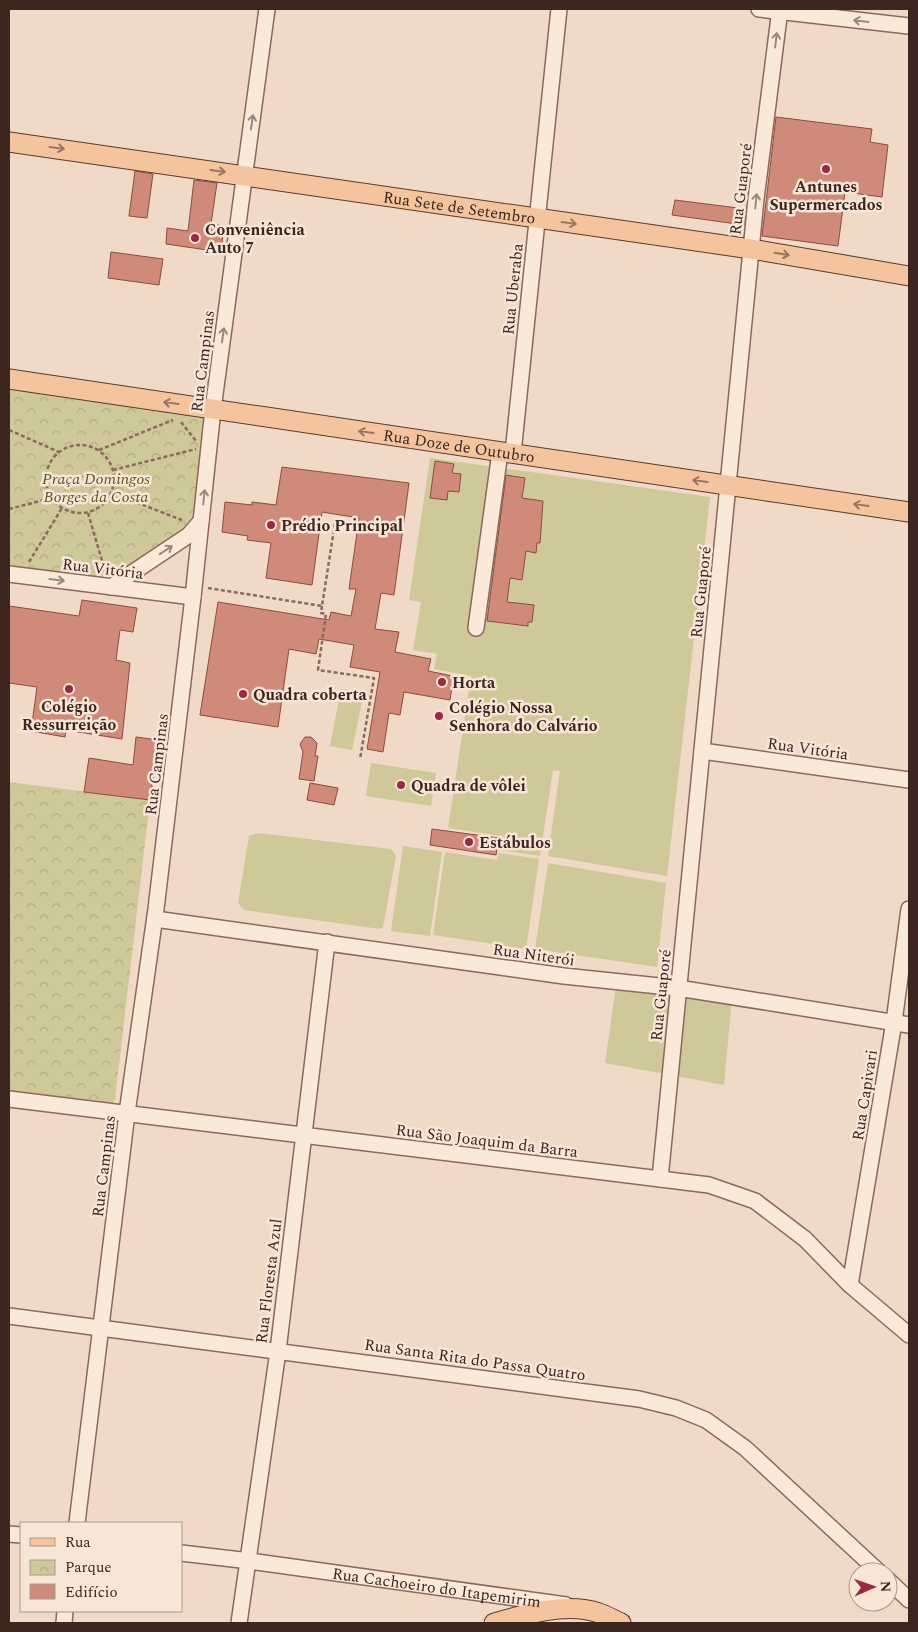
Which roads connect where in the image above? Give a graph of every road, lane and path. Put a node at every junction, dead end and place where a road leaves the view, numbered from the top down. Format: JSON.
{"nodes":[{"id":1,"x":267,"y":9,"type":"edge"},
{"id":2,"x":560,"y":9,"type":"edge"},
{"id":3,"x":759,"y":9,"type":"edge"},
{"id":4,"x":780,"y":10,"type":"edge"},
{"id":5,"x":909,"y":26,"type":"edge"},
{"id":6,"x":9,"y":142,"type":"edge"},
{"id":7,"x":244,"y":175,"type":"junction"},
{"id":8,"x":537,"y":218,"type":"junction"},
{"id":9,"x":751,"y":249,"type":"junction"},
{"id":10,"x":909,"y":276,"type":"edge"},
{"id":11,"x":9,"y":379,"type":"edge"},
{"id":12,"x":213,"y":409,"type":"junction"},
{"id":13,"x":9,"y":430,"type":"edge"},
{"id":14,"x":99,"y":450,"type":"junction"},
{"id":15,"x":59,"y":452,"type":"junction"},
{"id":16,"x":506,"y":453,"type":"junction"},
{"id":17,"x":113,"y":470,"type":"junction"},
{"id":18,"x":728,"y":485,"type":"junction"},
{"id":19,"x":112,"y":493,"type":"junction"},
{"id":20,"x":52,"y":498,"type":"junction"},
{"id":21,"x":62,"y":508,"type":"junction"},
{"id":22,"x":9,"y":509,"type":"edge"},
{"id":23,"x":88,"y":512,"type":"junction"},
{"id":24,"x":909,"y":512,"type":"edge"},
{"id":25,"x":196,"y":522,"type":"junction"},
{"id":26,"x":335,"y":523,"type":"dead end"},
{"id":27,"x":27,"y":566,"type":"dead end"},
{"id":28,"x":9,"y":574,"type":"edge"},
{"id":29,"x":109,"y":582,"type":"junction"},
{"id":30,"x":194,"y":592,"type":"junction"},
{"id":31,"x":322,"y":606,"type":"junction"},
{"id":32,"x":476,"y":628,"type":"dead end"},
{"id":33,"x":702,"y":751,"type":"junction"},
{"id":34,"x":360,"y":759,"type":"dead end"},
{"id":35,"x":909,"y":780,"type":"edge"},
{"id":36,"x":909,"y":909,"type":"edge"},
{"id":37,"x":154,"y":918,"type":"junction"},
{"id":38,"x":327,"y":942,"type":"junction"},
{"id":39,"x":678,"y":988,"type":"junction"},
{"id":40,"x":909,"y":1017,"type":"edge"},
{"id":41,"x":902,"y":1023,"type":"edge"},
{"id":42,"x":9,"y":1099,"type":"edge"},
{"id":43,"x":127,"y":1113,"type":"junction"},
{"id":44,"x":302,"y":1136,"type":"junction"},
{"id":45,"x":660,"y":1179,"type":"junction"},
{"id":46,"x":850,"y":1285,"type":"junction"},
{"id":47,"x":9,"y":1316,"type":"edge"},
{"id":48,"x":101,"y":1328,"type":"junction"},
{"id":49,"x":909,"y":1335,"type":"edge"},
{"id":50,"x":278,"y":1351,"type":"junction"},
{"id":51,"x":77,"y":1522,"type":"edge"},
{"id":52,"x":182,"y":1554,"type":"edge"},
{"id":53,"x":250,"y":1561,"type":"junction"},
{"id":54,"x":868,"y":1562,"type":"edge"},
{"id":55,"x":898,"y":1590,"type":"edge"},
{"id":56,"x":909,"y":1600,"type":"edge"},
{"id":57,"x":598,"y":1612,"type":"junction"},
{"id":58,"x":239,"y":1623,"type":"edge"},
{"id":59,"x":494,"y":1623,"type":"edge"},
{"id":60,"x":621,"y":1623,"type":"edge"}],
"edges":[{"from":7,"to":1,"type":"street","name":"Rua Campinas","one_way":true},
{"from":2,"to":8,"type":"street","name":"Rua Uberaba"},
{"from":3,"to":4,"type":"street"},
{"from":5,"to":4,"type":"street","one_way":true},
{"from":9,"to":4,"type":"street","name":"Rua Guaporé","one_way":true},
{"from":6,"to":7,"type":"main road","name":"Rua Sete de Setembro","one_way":true},
{"from":7,"to":8,"type":"main road","name":"Rua Sete de Setembro"},
{"from":12,"to":7,"type":"street","name":"Rua Campinas","one_way":true},
{"from":8,"to":9,"type":"main road","name":"Rua Sete de Setembro","one_way":true},
{"from":8,"to":16,"type":"street","name":"Rua Uberaba"},
{"from":9,"to":10,"type":"main road","name":"Rua Sete de Setembro","one_way":true},
{"from":9,"to":18,"type":"street","name":"Rua Guaporé"},
{"from":12,"to":11,"type":"main road","name":"Rua Doze de Outubro","one_way":true},
{"from":16,"to":12,"type":"main road","name":"Rua Doze de Outubro","one_way":true},
{"from":25,"to":12,"type":"street","name":"Rua Campinas","one_way":true},
{"from":13,"to":15,"type":"path"},
{"from":14,"to":15,"type":"path"},
{"from":14,"to":17,"type":"path"},
{"from":14,"to":17,"type":"path"},
{"from":15,"to":20,"type":"path"},
{"from":18,"to":16,"type":"main road","name":"Rua Doze de Outubro","one_way":true},
{"from":16,"to":32,"type":"street","name":"Rua Uberaba"},
{"from":17,"to":19,"type":"path"},
{"from":24,"to":18,"type":"main road","name":"Rua Doze de Outubro","one_way":true},
{"from":18,"to":33,"type":"street","name":"Rua Guaporé"},
{"from":19,"to":23,"type":"path"},
{"from":19,"to":25,"type":"path"},
{"from":20,"to":21,"type":"path"},
{"from":20,"to":22,"type":"path"},
{"from":21,"to":23,"type":"path"},
{"from":21,"to":27,"type":"path"},
{"from":23,"to":29,"type":"path"},
{"from":29,"to":25,"type":"street","one_way":true},
{"from":25,"to":30,"type":"street","name":"Rua Campinas"},
{"from":26,"to":31,"type":"path"},
{"from":28,"to":29,"type":"street","name":"Rua Vitória","one_way":true},
{"from":29,"to":30,"type":"street","name":"Rua Vitória"},
{"from":30,"to":31,"type":"path"},
{"from":30,"to":37,"type":"street","name":"Rua Campinas"},
{"from":31,"to":34,"type":"path"},
{"from":33,"to":35,"type":"street","name":"Rua Vitória"},
{"from":33,"to":39,"type":"street","name":"Rua Guaporé"},
{"from":36,"to":41,"type":"street","name":"Rua Capivari"},
{"from":37,"to":38,"type":"street","name":"Rua Niterói"},
{"from":37,"to":43,"type":"street","name":"Rua Campinas"},
{"from":38,"to":39,"type":"street","name":"Rua Niterói"},
{"from":38,"to":44,"type":"street","name":"Rua Floresta Azul"},
{"from":39,"to":41,"type":"street","name":"Rua Niterói"},
{"from":39,"to":45,"type":"street","name":"Rua Guaporé"},
{"from":40,"to":41,"type":"street"},
{"from":41,"to":46,"type":"street","name":"Rua Capivari"},
{"from":42,"to":43,"type":"street","name":"Rua São Joaquim da Barra"},
{"from":43,"to":44,"type":"street","name":"Rua São Joaquim da Barra"},
{"from":43,"to":48,"type":"street","name":"Rua Campinas"},
{"from":44,"to":45,"type":"street","name":"Rua São Joaquim da Barra"},
{"from":44,"to":50,"type":"street","name":"Rua Floresta Azul"},
{"from":45,"to":46,"type":"street","name":"Rua São Joaquim da Barra"},
{"from":46,"to":49,"type":"street","name":"Rua São Joaquim da Barra"},
{"from":47,"to":48,"type":"street","name":"Rua Santa Rita do Passa Quatro"},
{"from":48,"to":50,"type":"street","name":"Rua Santa Rita do Passa Quatro"},
{"from":48,"to":51,"type":"street","name":"Rua Campinas"},
{"from":50,"to":53,"type":"street","name":"Rua Floresta Azul"},
{"from":50,"to":54,"type":"street","name":"Rua Santa Rita do Passa Quatro"},
{"from":52,"to":53,"type":"street","name":"Rua Cachoeiro do Itapemirim"},
{"from":53,"to":57,"type":"street","name":"Rua Cachoeiro do Itapemirim"},
{"from":53,"to":58,"type":"street","name":"Rua Floresta Azul"},
{"from":55,"to":56,"type":"street"},
{"from":57,"to":59,"type":"main road"},
{"from":57,"to":60,"type":"main road","name":"Rua Cachoeiro do Itapemirim"}]}
